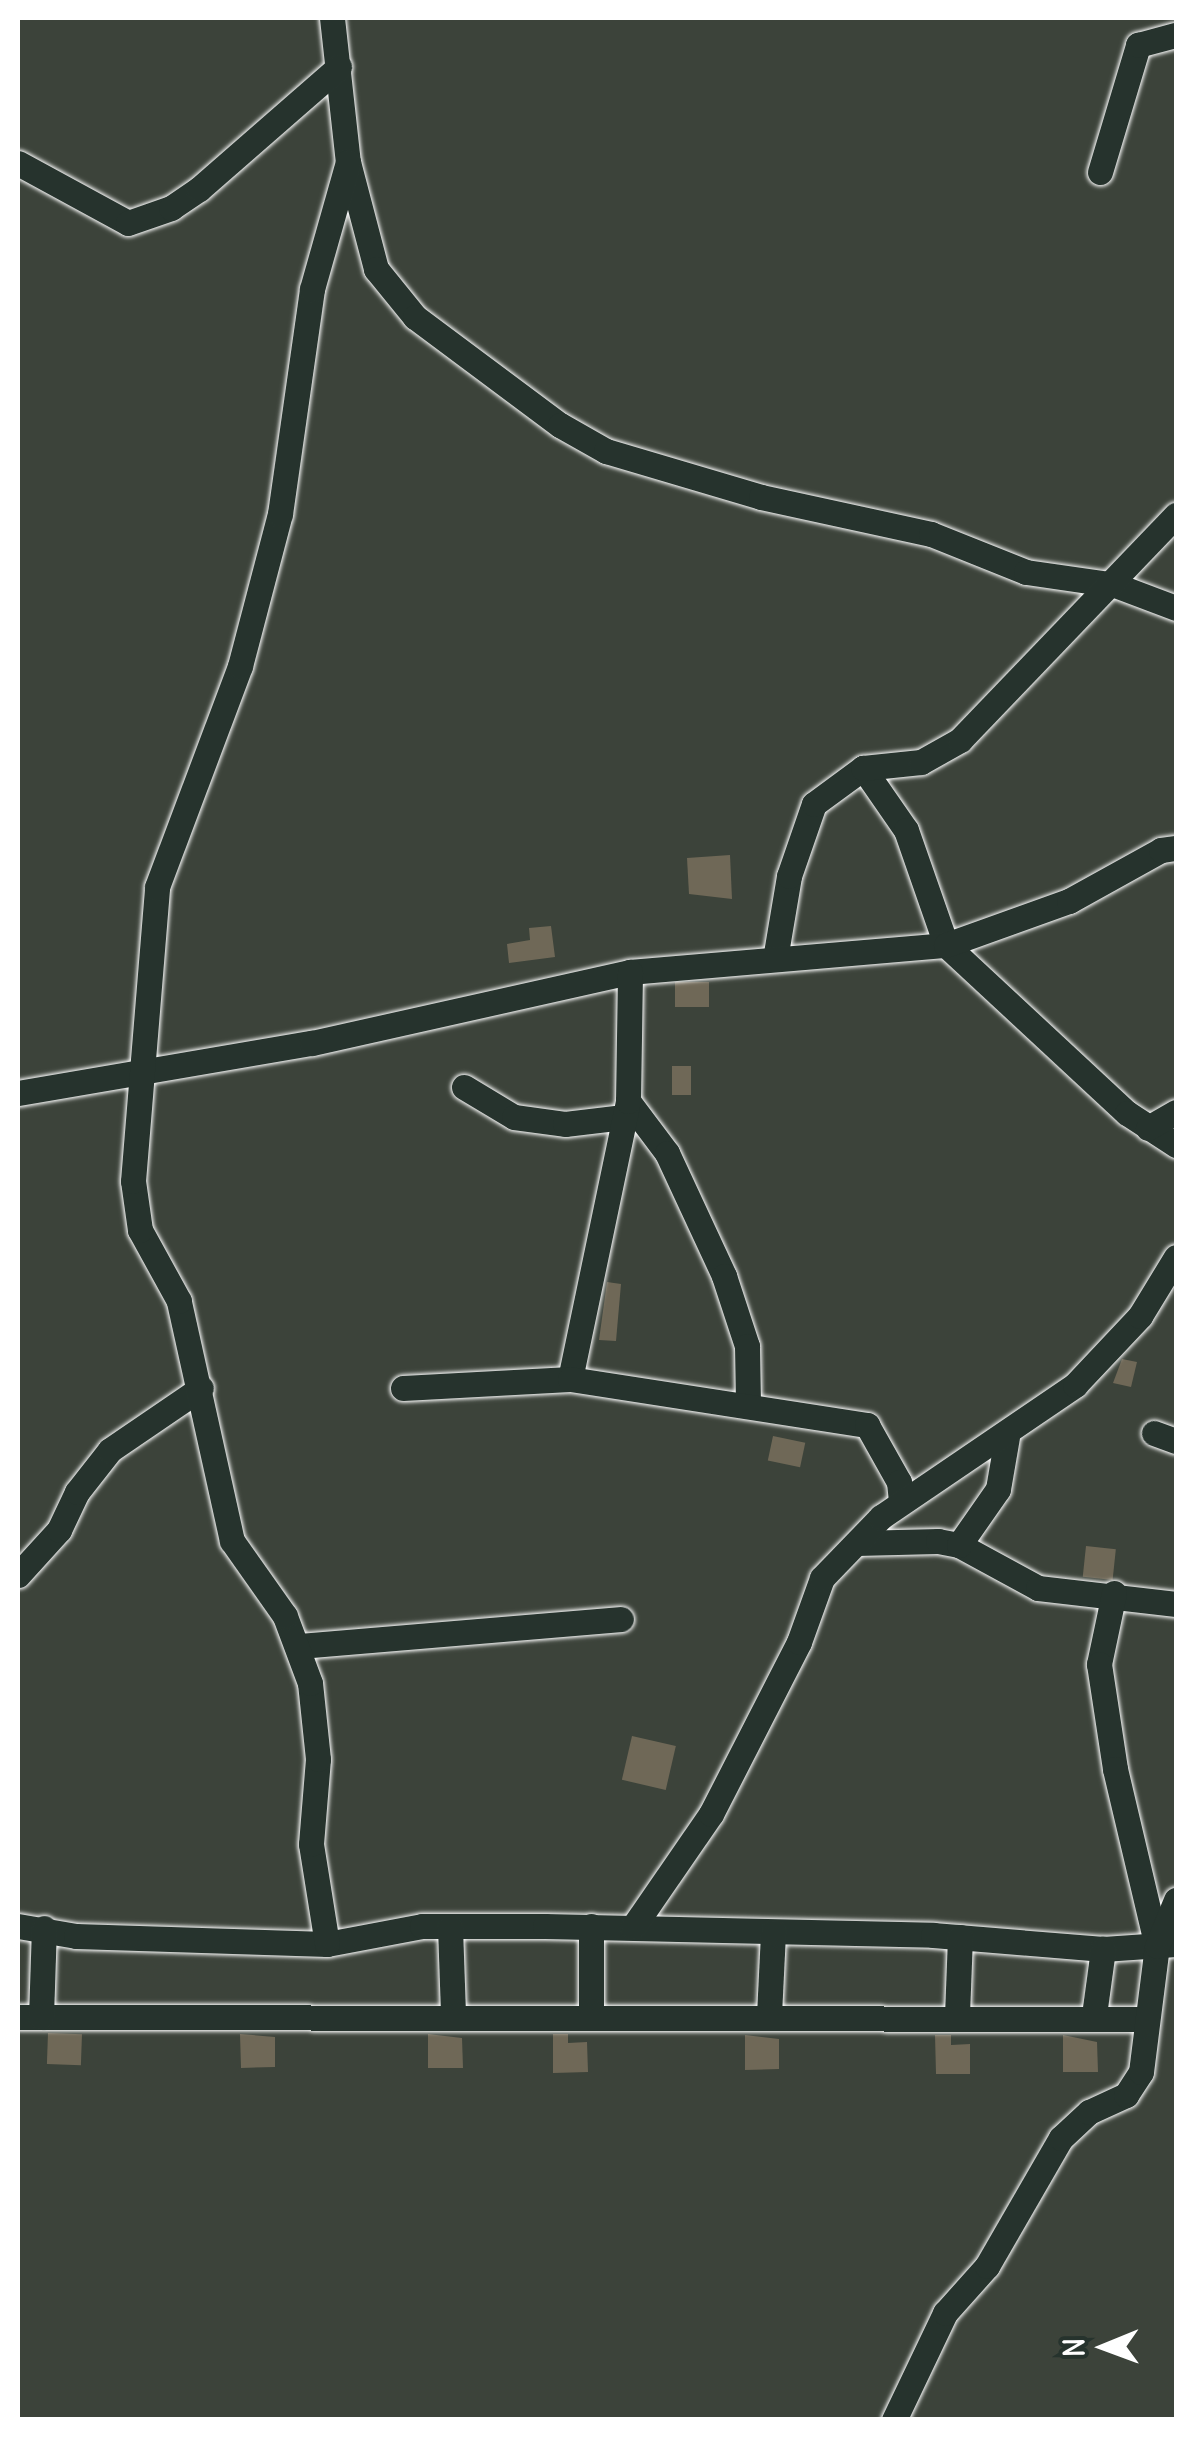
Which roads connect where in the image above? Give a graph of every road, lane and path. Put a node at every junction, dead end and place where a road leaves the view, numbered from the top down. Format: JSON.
{"nodes":[{"id":1,"x":332,"y":18,"type":"edge"},
{"id":2,"x":1176,"y":35,"type":"edge"},
{"id":3,"x":339,"y":67,"type":"junction"},
{"id":4,"x":348,"y":162,"type":"junction"},
{"id":5,"x":18,"y":164,"type":"edge"},
{"id":6,"x":1100,"y":172,"type":"dead end"},
{"id":7,"x":1176,"y":515,"type":"edge"},
{"id":8,"x":1115,"y":585,"type":"junction"},
{"id":9,"x":1176,"y":608,"type":"edge"},
{"id":10,"x":863,"y":768,"type":"junction"},
{"id":11,"x":1176,"y":848,"type":"edge"},
{"id":12,"x":946,"y":945,"type":"junction"},
{"id":13,"x":775,"y":958,"type":"junction"},
{"id":14,"x":630,"y":972,"type":"junction"},
{"id":15,"x":140,"y":1070,"type":"junction"},
{"id":16,"x":464,"y":1087,"type":"dead end"},
{"id":17,"x":18,"y":1094,"type":"edge"},
{"id":18,"x":626,"y":1109,"type":"junction"},
{"id":19,"x":1176,"y":1112,"type":"edge"},
{"id":20,"x":1148,"y":1128,"type":"junction"},
{"id":21,"x":1176,"y":1145,"type":"edge"},
{"id":22,"x":1176,"y":1257,"type":"edge"},
{"id":23,"x":570,"y":1379,"type":"junction"},
{"id":24,"x":201,"y":1388,"type":"junction"},
{"id":25,"x":403,"y":1388,"type":"dead end"},
{"id":26,"x":748,"y":1405,"type":"junction"},
{"id":27,"x":1006,"y":1437,"type":"junction"},
{"id":28,"x":901,"y":1502,"type":"junction"},
{"id":29,"x":857,"y":1543,"type":"junction"},
{"id":30,"x":958,"y":1545,"type":"junction"},
{"id":31,"x":18,"y":1575,"type":"edge"},
{"id":32,"x":1114,"y":1593,"type":"junction"},
{"id":33,"x":1176,"y":1604,"type":"edge"},
{"id":34,"x":621,"y":1619,"type":"dead end"},
{"id":35,"x":300,"y":1646,"type":"junction"},
{"id":36,"x":1176,"y":1900,"type":"edge"},
{"id":37,"x":18,"y":1926,"type":"edge"},
{"id":38,"x":592,"y":1926,"type":"junction"},
{"id":39,"x":450,"y":1927,"type":"junction"},
{"id":40,"x":634,"y":1927,"type":"junction"},
{"id":41,"x":44,"y":1928,"type":"junction"},
{"id":42,"x":773,"y":1932,"type":"junction"},
{"id":43,"x":960,"y":1937,"type":"junction"},
{"id":44,"x":327,"y":1944,"type":"junction"},
{"id":45,"x":1167,"y":1945,"type":"edge"},
{"id":46,"x":1103,"y":1948,"type":"junction"},
{"id":47,"x":453,"y":2015,"type":"junction"},
{"id":48,"x":590,"y":2015,"type":"junction"},
{"id":49,"x":769,"y":2015,"type":"junction"},
{"id":50,"x":956,"y":2015,"type":"junction"},
{"id":51,"x":1094,"y":2015,"type":"junction"},
{"id":52,"x":29,"y":2018,"type":"edge"},
{"id":53,"x":1145,"y":2019,"type":"junction"},
{"id":54,"x":894,"y":2420,"type":"edge"}],
"edges":[{"from":1,"to":3,"type":"street"},
{"from":2,"to":6,"type":"street"},
{"from":3,"to":4,"type":"street"},
{"from":3,"to":5,"type":"street"},
{"from":4,"to":8,"type":"street"},
{"from":4,"to":15,"type":"street"},
{"from":7,"to":8,"type":"street"},
{"from":8,"to":9,"type":"street"},
{"from":8,"to":10,"type":"street"},
{"from":10,"to":12,"type":"street"},
{"from":10,"to":13,"type":"street"},
{"from":11,"to":12,"type":"street"},
{"from":12,"to":13,"type":"street"},
{"from":12,"to":20,"type":"street"},
{"from":13,"to":14,"type":"street"},
{"from":14,"to":15,"type":"street"},
{"from":14,"to":18,"type":"street"},
{"from":15,"to":17,"type":"street"},
{"from":15,"to":24,"type":"street"},
{"from":16,"to":18,"type":"street"},
{"from":18,"to":23,"type":"street"},
{"from":18,"to":26,"type":"street"},
{"from":19,"to":20,"type":"street"},
{"from":20,"to":21,"type":"street"},
{"from":22,"to":27,"type":"street"},
{"from":23,"to":25,"type":"street"},
{"from":23,"to":26,"type":"street"},
{"from":24,"to":31,"type":"street"},
{"from":24,"to":35,"type":"street"},
{"from":26,"to":28,"type":"street"},
{"from":27,"to":28,"type":"street"},
{"from":27,"to":30,"type":"street"},
{"from":28,"to":29,"type":"street"},
{"from":29,"to":30,"type":"street"},
{"from":29,"to":40,"type":"street"},
{"from":30,"to":32,"type":"street"},
{"from":32,"to":33,"type":"street"},
{"from":32,"to":45,"type":"street"},
{"from":34,"to":35,"type":"street"},
{"from":35,"to":44,"type":"street"},
{"from":36,"to":45,"type":"street"},
{"from":37,"to":41,"type":"street"},
{"from":38,"to":39,"type":"street"},
{"from":38,"to":40,"type":"street"},
{"from":38,"to":48,"type":"street"},
{"from":39,"to":44,"type":"street"},
{"from":39,"to":47,"type":"street"},
{"from":40,"to":42,"type":"street"},
{"from":41,"to":44,"type":"street"},
{"from":41,"to":52,"type":"street"},
{"from":42,"to":43,"type":"street"},
{"from":42,"to":49,"type":"street"},
{"from":43,"to":46,"type":"street"},
{"from":43,"to":50,"type":"street"},
{"from":45,"to":46,"type":"street"},
{"from":45,"to":53,"type":"street"},
{"from":46,"to":51,"type":"street"},
{"from":47,"to":48,"type":"street"},
{"from":47,"to":52,"type":"street"},
{"from":48,"to":49,"type":"street"},
{"from":49,"to":50,"type":"street"},
{"from":50,"to":51,"type":"street"},
{"from":51,"to":53,"type":"street"},
{"from":53,"to":54,"type":"street"}]}
